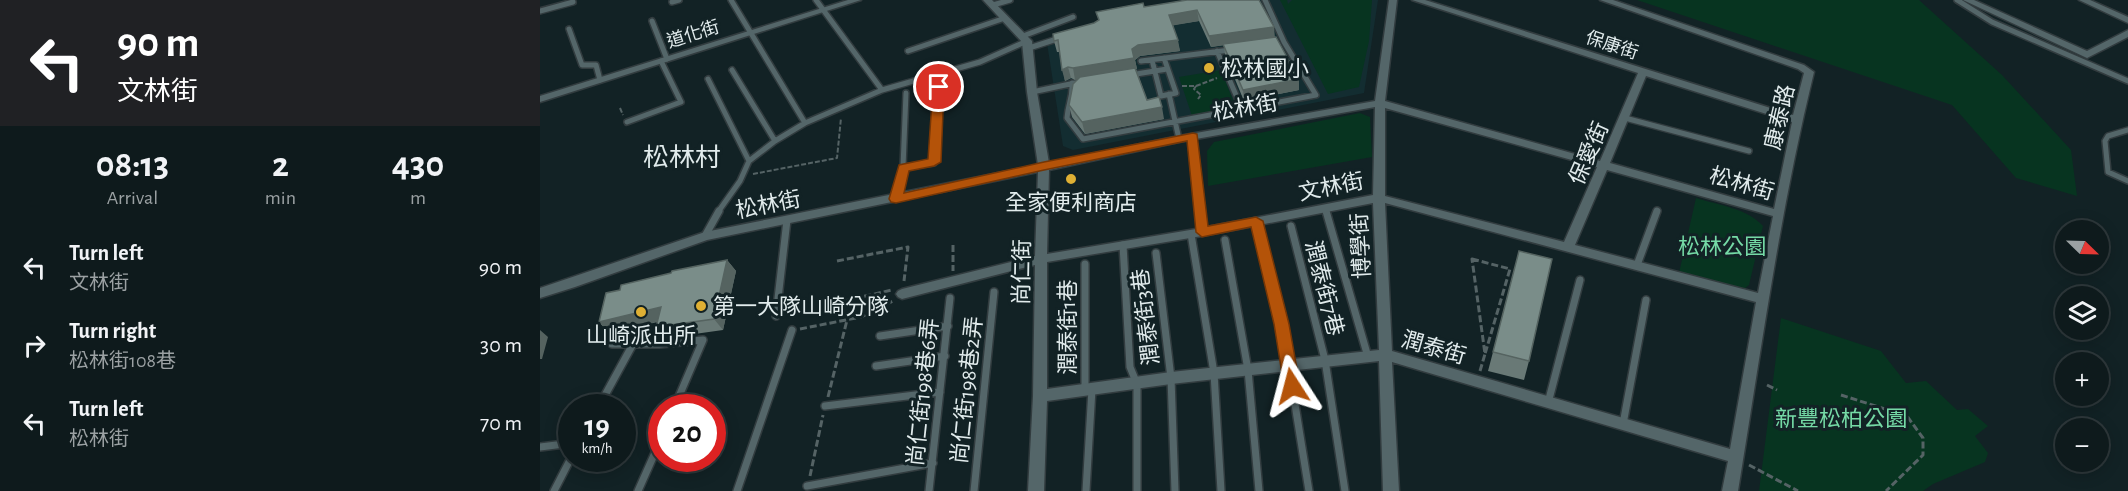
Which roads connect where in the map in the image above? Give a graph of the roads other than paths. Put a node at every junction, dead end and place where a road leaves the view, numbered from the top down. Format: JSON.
{"nodes":[{"id":1,"x":679,"y":0,"type":"edge"},
{"id":2,"x":731,"y":0,"type":"edge"},
{"id":3,"x":816,"y":0,"type":"edge"},
{"id":4,"x":857,"y":0,"type":"edge"},
{"id":5,"x":1010,"y":0,"type":"edge"},
{"id":6,"x":1265,"y":0,"type":"edge"},
{"id":7,"x":1393,"y":0,"type":"edge"},
{"id":8,"x":1416,"y":0,"type":"edge"},
{"id":9,"x":1604,"y":0,"type":"edge"},
{"id":10,"x":1957,"y":0,"type":"edge"},
{"id":11,"x":1967,"y":0,"type":"edge"},
{"id":12,"x":2083,"y":0,"type":"edge"},
{"id":13,"x":573,"y":2,"type":"dead end"},
{"id":14,"x":672,"y":2,"type":"dead end"},
{"id":15,"x":2097,"y":2,"type":"edge"},
{"id":16,"x":990,"y":3,"type":"edge"},
{"id":17,"x":823,"y":10,"type":"junction"},
{"id":18,"x":540,"y":11,"type":"edge"},
{"id":19,"x":1073,"y":17,"type":"dead end"},
{"id":20,"x":1005,"y":18,"type":"junction"},
{"id":21,"x":2128,"y":20,"type":"edge"},
{"id":22,"x":652,"y":21,"type":"dead end"},
{"id":23,"x":569,"y":29,"type":"dead end"},
{"id":24,"x":752,"y":33,"type":"junction"},
{"id":25,"x":2128,"y":33,"type":"edge"},
{"id":26,"x":1064,"y":37,"type":"edge"},
{"id":27,"x":1026,"y":42,"type":"junction"},
{"id":28,"x":1284,"y":42,"type":"junction"},
{"id":29,"x":1273,"y":44,"type":"edge"},
{"id":30,"x":1240,"y":48,"type":"edge"},
{"id":31,"x":908,"y":51,"type":"dead end"},
{"id":32,"x":1217,"y":51,"type":"junction"},
{"id":33,"x":1164,"y":58,"type":"junction"},
{"id":34,"x":664,"y":60,"type":"junction"},
{"id":35,"x":1152,"y":60,"type":"junction"},
{"id":36,"x":1141,"y":61,"type":"dead end"},
{"id":37,"x":1167,"y":69,"type":"junction"},
{"id":38,"x":732,"y":70,"type":"dead end"},
{"id":39,"x":1153,"y":71,"type":"junction"},
{"id":40,"x":1643,"y":72,"type":"junction"},
{"id":41,"x":1119,"y":76,"type":"edge"},
{"id":42,"x":708,"y":79,"type":"dead end"},
{"id":43,"x":600,"y":80,"type":"junction"},
{"id":44,"x":2128,"y":81,"type":"edge"},
{"id":45,"x":1084,"y":82,"type":"edge"},
{"id":46,"x":1072,"y":83,"type":"junction"},
{"id":47,"x":939,"y":87,"type":"dead end"},
{"id":48,"x":882,"y":90,"type":"junction"},
{"id":49,"x":1032,"y":92,"type":"junction"},
{"id":50,"x":906,"y":93,"type":"dead end"},
{"id":51,"x":1169,"y":94,"type":"junction"},
{"id":52,"x":540,"y":99,"type":"edge"},
{"id":53,"x":1380,"y":102,"type":"junction"},
{"id":54,"x":1242,"y":109,"type":"junction"},
{"id":55,"x":1625,"y":118,"type":"junction"},
{"id":56,"x":1797,"y":120,"type":"junction"},
{"id":57,"x":627,"y":122,"type":"dead end"},
{"id":58,"x":1175,"y":122,"type":"junction"},
{"id":59,"x":805,"y":123,"type":"junction"},
{"id":60,"x":2128,"y":130,"type":"edge"},
{"id":61,"x":1193,"y":136,"type":"junction"},
{"id":62,"x":1179,"y":139,"type":"junction"},
{"id":63,"x":775,"y":141,"type":"junction"},
{"id":64,"x":1749,"y":151,"type":"dead end"},
{"id":65,"x":749,"y":160,"type":"junction"},
{"id":66,"x":1605,"y":164,"type":"junction"},
{"id":67,"x":1044,"y":166,"type":"junction"},
{"id":68,"x":903,"y":168,"type":"junction"},
{"id":69,"x":2128,"y":180,"type":"edge"},
{"id":70,"x":1379,"y":198,"type":"junction"},
{"id":71,"x":896,"y":199,"type":"junction"},
{"id":72,"x":1325,"y":208,"type":"junction"},
{"id":73,"x":1657,"y":211,"type":"dead end"},
{"id":74,"x":1779,"y":214,"type":"junction"},
{"id":75,"x":787,"y":220,"type":"junction"},
{"id":76,"x":1256,"y":221,"type":"junction"},
{"id":77,"x":1290,"y":226,"type":"dead end"},
{"id":78,"x":1196,"y":233,"type":"junction"},
{"id":79,"x":705,"y":236,"type":"junction"},
{"id":80,"x":1225,"y":240,"type":"dead end"},
{"id":81,"x":1123,"y":245,"type":"junction"},
{"id":82,"x":1568,"y":248,"type":"junction"},
{"id":83,"x":1156,"y":253,"type":"dead end"},
{"id":84,"x":1041,"y":259,"type":"junction"},
{"id":85,"x":1085,"y":264,"type":"dead end"},
{"id":86,"x":1637,"y":265,"type":"junction"},
{"id":87,"x":1580,"y":280,"type":"dead end"},
{"id":88,"x":994,"y":292,"type":"dead end"},
{"id":89,"x":540,"y":293,"type":"edge"},
{"id":90,"x":902,"y":294,"type":"road end"},
{"id":91,"x":950,"y":298,"type":"dead end"},
{"id":92,"x":1763,"y":299,"type":"junction"},
{"id":93,"x":1646,"y":300,"type":"dead end"},
{"id":94,"x":776,"y":316,"type":"dead end"},
{"id":95,"x":948,"y":326,"type":"junction"},
{"id":96,"x":792,"y":330,"type":"road end"},
{"id":97,"x":880,"y":336,"type":"dead end"},
{"id":98,"x":612,"y":344,"type":"dead end"},
{"id":99,"x":633,"y":344,"type":"junction"},
{"id":100,"x":945,"y":356,"type":"junction"},
{"id":101,"x":1387,"y":356,"type":"junction"},
{"id":102,"x":1368,"y":357,"type":"junction"},
{"id":103,"x":1325,"y":360,"type":"junction"},
{"id":104,"x":1288,"y":365,"type":"junction"},
{"id":105,"x":876,"y":366,"type":"dead end"},
{"id":106,"x":1248,"y":370,"type":"junction"},
{"id":107,"x":1214,"y":373,"type":"junction"},
{"id":108,"x":1171,"y":378,"type":"junction"},
{"id":109,"x":1137,"y":384,"type":"junction"},
{"id":110,"x":1088,"y":389,"type":"junction"},
{"id":111,"x":940,"y":392,"type":"junction"},
{"id":112,"x":606,"y":394,"type":"edge"},
{"id":113,"x":680,"y":394,"type":"edge"},
{"id":114,"x":1040,"y":396,"type":"junction"},
{"id":115,"x":1548,"y":403,"type":"junction"},
{"id":116,"x":825,"y":406,"type":"dead end"},
{"id":117,"x":1623,"y":425,"type":"junction"},
{"id":118,"x":558,"y":445,"type":"edge"},
{"id":119,"x":540,"y":447,"type":"edge"},
{"id":120,"x":1735,"y":457,"type":"junction"},
{"id":121,"x":933,"y":463,"type":"junction"},
{"id":122,"x":648,"y":468,"type":"edge"},
{"id":123,"x":564,"y":472,"type":"edge"},
{"id":124,"x":807,"y":486,"type":"dead end"},
{"id":125,"x":554,"y":491,"type":"edge"},
{"id":126,"x":638,"y":491,"type":"edge"},
{"id":127,"x":737,"y":491,"type":"edge"},
{"id":128,"x":929,"y":491,"type":"edge"},
{"id":129,"x":974,"y":491,"type":"edge"},
{"id":130,"x":1036,"y":491,"type":"edge"},
{"id":131,"x":1086,"y":491,"type":"edge"},
{"id":132,"x":1137,"y":491,"type":"edge"},
{"id":133,"x":1175,"y":491,"type":"edge"},
{"id":134,"x":1221,"y":491,"type":"edge"},
{"id":135,"x":1259,"y":491,"type":"edge"},
{"id":136,"x":1309,"y":491,"type":"edge"},
{"id":137,"x":1345,"y":491,"type":"edge"},
{"id":138,"x":1391,"y":491,"type":"edge"},
{"id":139,"x":1730,"y":491,"type":"edge"}],
"edges":[{"from":1,"to":14,"type":"lane"},
{"from":2,"to":24,"type":"lane"},
{"from":3,"to":17,"type":"lane"},
{"from":4,"to":17,"type":"street","name":"道化街"},
{"from":5,"to":16,"type":"lane"},
{"from":6,"to":28,"type":"lane"},
{"from":7,"to":53,"type":"street","name":"博學街"},
{"from":8,"to":40,"type":"street","name":"保康街"},
{"from":9,"to":56,"type":"street","name":"康泰路"},
{"from":10,"to":44,"type":"lane"},
{"from":11,"to":25,"type":"street"},
{"from":12,"to":15,"type":"street"},
{"from":13,"to":18,"type":"lane"},
{"from":15,"to":21,"type":"street"},
{"from":16,"to":20,"type":"street"},
{"from":17,"to":24,"type":"street","name":"道化街"},
{"from":17,"to":48,"type":"lane"},
{"from":19,"to":27,"type":"lane"},
{"from":20,"to":27,"type":"street"},
{"from":20,"to":31,"type":"lane"},
{"from":22,"to":34,"type":"lane"},
{"from":23,"to":43,"type":"lane"},
{"from":24,"to":34,"type":"street","name":"道化街"},
{"from":24,"to":59,"type":"lane"},
{"from":26,"to":27,"type":"lane"},
{"from":27,"to":48,"type":"lane"},
{"from":27,"to":49,"type":"street","name":"尚仁街"},
{"from":28,"to":29,"type":"lane"},
{"from":28,"to":54,"type":"lane"},
{"from":30,"to":32,"type":"lane"},
{"from":32,"to":33,"type":"lane"},
{"from":32,"to":54,"type":"lane"},
{"from":33,"to":35,"type":"lane"},
{"from":33,"to":37,"type":"lane"},
{"from":34,"to":43,"type":"street","name":"道化街"},
{"from":34,"to":57,"type":"lane"},
{"from":35,"to":36,"type":"lane"},
{"from":35,"to":39,"type":"lane"},
{"from":37,"to":39,"type":"lane"},
{"from":37,"to":51,"type":"lane"},
{"from":38,"to":63,"type":"lane"},
{"from":39,"to":41,"type":"lane"},
{"from":39,"to":51,"type":"lane"},
{"from":40,"to":55,"type":"street","name":"保愛街"},
{"from":40,"to":56,"type":"street","name":"保康街"},
{"from":42,"to":65,"type":"lane"},
{"from":43,"to":52,"type":"street","name":"道化街"},
{"from":45,"to":46,"type":"lane"},
{"from":46,"to":49,"type":"lane"},
{"from":46,"to":58,"type":"lane"},
{"from":47,"to":68,"type":"lane"},
{"from":48,"to":59,"type":"lane"},
{"from":49,"to":67,"type":"street","name":"尚仁街"},
{"from":50,"to":68,"type":"lane"},
{"from":51,"to":58,"type":"lane"},
{"from":53,"to":61,"type":"street","name":"松林街"},
{"from":53,"to":66,"type":"street","name":"松林街"},
{"from":53,"to":70,"type":"street","name":"博學街"},
{"from":54,"to":58,"type":"lane"},
{"from":55,"to":64,"type":"lane"},
{"from":55,"to":66,"type":"street","name":"保愛街"},
{"from":56,"to":74,"type":"street","name":"康泰路"},
{"from":58,"to":62,"type":"lane"},
{"from":59,"to":63,"type":"lane"},
{"from":60,"to":69,"type":"lane"},
{"from":61,"to":62,"type":"street","name":"松林街"},
{"from":61,"to":78,"type":"lane"},
{"from":62,"to":67,"type":"street","name":"松林街"},
{"from":63,"to":65,"type":"lane"},
{"from":65,"to":79,"type":"lane"},
{"from":66,"to":74,"type":"street","name":"松林街"},
{"from":66,"to":82,"type":"street","name":"保愛街"},
{"from":67,"to":71,"type":"street","name":"松林街"},
{"from":67,"to":84,"type":"street","name":"尚仁街"},
{"from":68,"to":71,"type":"lane"},
{"from":70,"to":72,"type":"street","name":"文林街"},
{"from":70,"to":82,"type":"street","name":"文林街"},
{"from":70,"to":101,"type":"street","name":"博學街"},
{"from":71,"to":75,"type":"street","name":"松林街"},
{"from":72,"to":76,"type":"street","name":"文林街"},
{"from":72,"to":102,"type":"lane"},
{"from":73,"to":86,"type":"lane"},
{"from":74,"to":92,"type":"street","name":"康泰路"},
{"from":75,"to":79,"type":"street","name":"松林街"},
{"from":75,"to":94,"type":"lane"},
{"from":76,"to":78,"type":"street","name":"文林街"},
{"from":76,"to":104,"type":"lane"},
{"from":77,"to":103,"type":"lane","name":"潤泰街7巷"},
{"from":78,"to":81,"type":"street","name":"文林街"},
{"from":78,"to":107,"type":"lane"},
{"from":79,"to":89,"type":"street","name":"松林街"},
{"from":80,"to":106,"type":"lane"},
{"from":81,"to":84,"type":"street","name":"文林街"},
{"from":81,"to":109,"type":"lane"},
{"from":82,"to":86,"type":"street","name":"文林街"},
{"from":83,"to":108,"type":"lane","name":"潤泰街3巷"},
{"from":84,"to":90,"type":"street","name":"文林街"},
{"from":84,"to":114,"type":"street","name":"尚仁街"},
{"from":85,"to":110,"type":"lane","name":"潤泰街1巷"},
{"from":86,"to":92,"type":"street","name":"文林街"},
{"from":87,"to":115,"type":"lane"},
{"from":88,"to":129,"type":"lane","name":"尚仁街198巷2弄"},
{"from":91,"to":95,"type":"lane","name":"尚仁街198巷6弄"},
{"from":92,"to":120,"type":"street","name":"康泰路"},
{"from":93,"to":117,"type":"lane"},
{"from":95,"to":97,"type":"lane"},
{"from":95,"to":100,"type":"lane","name":"尚仁街198巷6弄"},
{"from":96,"to":127,"type":"lane"},
{"from":98,"to":99,"type":"lane"},
{"from":99,"to":112,"type":"lane"},
{"from":99,"to":113,"type":"lane"},
{"from":100,"to":105,"type":"lane"},
{"from":100,"to":111,"type":"lane","name":"尚仁街198巷6弄"},
{"from":101,"to":102,"type":"street","name":"潤泰街"},
{"from":101,"to":115,"type":"street","name":"潤泰街"},
{"from":101,"to":138,"type":"street","name":"博學街"},
{"from":102,"to":103,"type":"street","name":"潤泰街"},
{"from":103,"to":104,"type":"street","name":"潤泰街"},
{"from":103,"to":137,"type":"lane","name":"潤泰街7巷"},
{"from":104,"to":106,"type":"street","name":"潤泰街"},
{"from":104,"to":136,"type":"lane"},
{"from":106,"to":107,"type":"street","name":"潤泰街"},
{"from":106,"to":135,"type":"lane"},
{"from":107,"to":108,"type":"street","name":"潤泰街"},
{"from":107,"to":134,"type":"lane"},
{"from":108,"to":109,"type":"street","name":"潤泰街"},
{"from":108,"to":133,"type":"lane","name":"潤泰街3巷"},
{"from":109,"to":110,"type":"street","name":"潤泰街"},
{"from":109,"to":132,"type":"lane"},
{"from":110,"to":114,"type":"street","name":"潤泰街"},
{"from":110,"to":131,"type":"lane","name":"潤泰街1巷"},
{"from":111,"to":116,"type":"lane"},
{"from":111,"to":121,"type":"lane","name":"尚仁街198巷6弄"},
{"from":114,"to":130,"type":"street","name":"尚仁街"},
{"from":115,"to":117,"type":"street","name":"潤泰街"},
{"from":117,"to":120,"type":"street","name":"潤泰街"},
{"from":118,"to":119,"type":"lane"},
{"from":120,"to":139,"type":"street","name":"康泰路"},
{"from":121,"to":124,"type":"lane"},
{"from":121,"to":128,"type":"lane","name":"尚仁街198巷6弄"},
{"from":122,"to":126,"type":"lane"},
{"from":123,"to":125,"type":"lane"}]}
